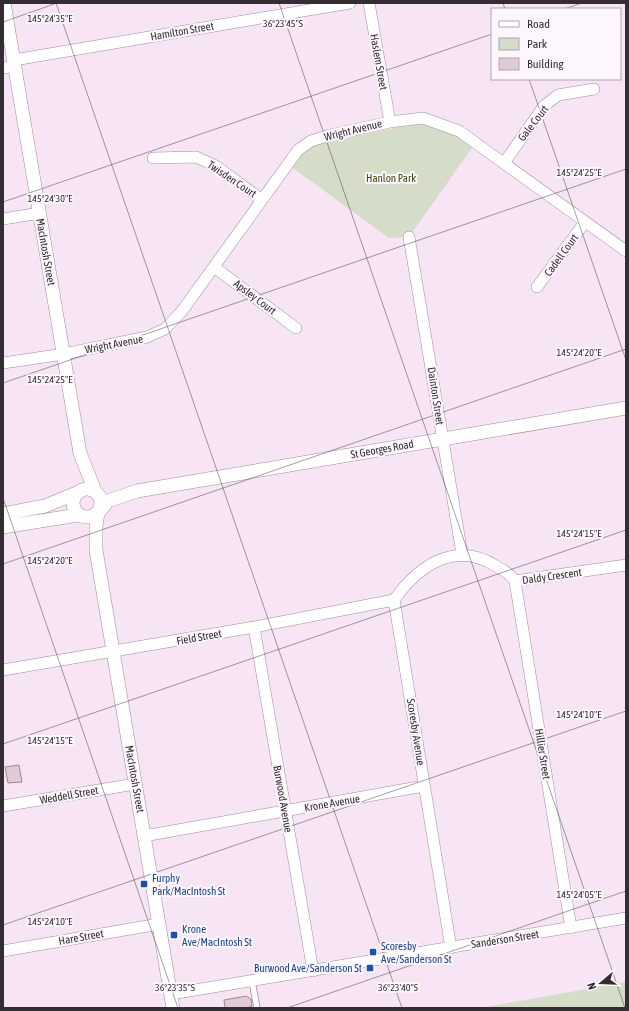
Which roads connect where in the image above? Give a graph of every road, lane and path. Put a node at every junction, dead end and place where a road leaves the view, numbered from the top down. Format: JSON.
{"nodes":[{"id":1,"x":4,"y":3,"type":"edge"},
{"id":2,"x":350,"y":3,"type":"edge"},
{"id":3,"x":369,"y":3,"type":"edge"},
{"id":4,"x":11,"y":65,"type":"edge"},
{"id":5,"x":594,"y":89,"type":"dead end"},
{"id":6,"x":390,"y":122,"type":"junction"},
{"id":7,"x":153,"y":158,"type":"dead end"},
{"id":8,"x":504,"y":163,"type":"junction"},
{"id":9,"x":262,"y":200,"type":"junction"},
{"id":10,"x":40,"y":213,"type":"junction"},
{"id":11,"x":3,"y":219,"type":"edge"},
{"id":12,"x":585,"y":222,"type":"junction"},
{"id":13,"x":409,"y":237,"type":"dead end"},
{"id":14,"x":626,"y":251,"type":"edge"},
{"id":15,"x":214,"y":267,"type":"junction"},
{"id":16,"x":537,"y":287,"type":"dead end"},
{"id":17,"x":296,"y":328,"type":"dead end"},
{"id":18,"x":64,"y":354,"type":"junction"},
{"id":19,"x":3,"y":363,"type":"edge"},
{"id":20,"x":626,"y":408,"type":"edge"},
{"id":21,"x":443,"y":439,"type":"junction"},
{"id":22,"x":80,"y":453,"type":"junction"},
{"id":23,"x":138,"y":491,"type":"junction"},
{"id":24,"x":79,"y":492,"type":"junction"},
{"id":25,"x":95,"y":492,"type":"junction"},
{"id":26,"x":99,"y":512,"type":"junction"},
{"id":27,"x":3,"y":514,"type":"edge"},
{"id":28,"x":79,"y":515,"type":"junction"},
{"id":29,"x":3,"y":527,"type":"edge"},
{"id":30,"x":96,"y":550,"type":"junction"},
{"id":31,"x":462,"y":554,"type":"junction"},
{"id":32,"x":626,"y":566,"type":"edge"},
{"id":33,"x":515,"y":581,"type":"junction"},
{"id":34,"x":394,"y":600,"type":"junction"},
{"id":35,"x":254,"y":627,"type":"junction"},
{"id":36,"x":113,"y":652,"type":"junction"},
{"id":37,"x":3,"y":670,"type":"edge"},
{"id":38,"x":135,"y":784,"type":"junction"},
{"id":39,"x":424,"y":786,"type":"junction"},
{"id":40,"x":3,"y":806,"type":"edge"},
{"id":41,"x":285,"y":811,"type":"junction"},
{"id":42,"x":144,"y":836,"type":"junction"},
{"id":43,"x":626,"y":918,"type":"edge"},
{"id":44,"x":159,"y":924,"type":"junction"},
{"id":45,"x":571,"y":928,"type":"junction"},
{"id":46,"x":451,"y":948,"type":"junction"},
{"id":47,"x":3,"y":951,"type":"edge"},
{"id":48,"x":312,"y":971,"type":"junction"},
{"id":49,"x":252,"y":981,"type":"junction"},
{"id":50,"x":171,"y":994,"type":"junction"},
{"id":51,"x":173,"y":1008,"type":"edge"},
{"id":52,"x":257,"y":1008,"type":"edge"}],
"edges":[{"from":1,"to":4,"type":"street","name":"MacIntosh Street"},
{"from":2,"to":4,"type":"street","name":"Hamilton Street"},
{"from":3,"to":6,"type":"street","name":"Haslem Street"},
{"from":4,"to":10,"type":"street","name":"MacIntosh Street"},
{"from":5,"to":8,"type":"street","name":"Gale Court"},
{"from":6,"to":8,"type":"street","name":"Wright Avenue"},
{"from":6,"to":9,"type":"street","name":"Wright Avenue"},
{"from":7,"to":9,"type":"street","name":"Twisden Court"},
{"from":8,"to":12,"type":"street","name":"Wright Avenue"},
{"from":9,"to":15,"type":"street","name":"Wright Avenue"},
{"from":10,"to":11,"type":"street"},
{"from":10,"to":18,"type":"street","name":"MacIntosh Street"},
{"from":12,"to":14,"type":"street","name":"Wright Avenue"},
{"from":12,"to":16,"type":"street","name":"Cadell Court"},
{"from":13,"to":21,"type":"street","name":"Dainton Street"},
{"from":15,"to":17,"type":"street","name":"Apsley Court"},
{"from":15,"to":18,"type":"street","name":"Wright Avenue"},
{"from":18,"to":19,"type":"street","name":"Wright Avenue"},
{"from":18,"to":22,"type":"street","name":"MacIntosh Street"},
{"from":20,"to":21,"type":"street","name":"St Georges Road"},
{"from":21,"to":23,"type":"street","name":"St Georges Road"},
{"from":21,"to":31,"type":"street","name":"Dainton Street"},
{"from":22,"to":24,"type":"street","name":"MacIntosh Street"},
{"from":22,"to":25,"type":"street","name":"MacIntosh Street"},
{"from":23,"to":25,"type":"street","name":"St Georges Road"},
{"from":23,"to":26,"type":"street","name":"St Georges Road"},
{"from":24,"to":25,"type":"street"},
{"from":24,"to":27,"type":"street"},
{"from":24,"to":28,"type":"street"},
{"from":25,"to":26,"type":"street"},
{"from":26,"to":28,"type":"street"},
{"from":26,"to":30,"type":"street","name":"MacIntosh Street"},
{"from":28,"to":29,"type":"street"},
{"from":28,"to":30,"type":"street","name":"MacIntosh Street"},
{"from":30,"to":36,"type":"street","name":"MacIntosh Street"},
{"from":31,"to":33,"type":"street","name":"Daldy Crescent"},
{"from":31,"to":34,"type":"street"},
{"from":32,"to":33,"type":"street","name":"Daldy Crescent"},
{"from":33,"to":45,"type":"street","name":"Hillier Street"},
{"from":34,"to":35,"type":"street","name":"Field Street"},
{"from":34,"to":39,"type":"street","name":"Scoresby Avenue"},
{"from":35,"to":36,"type":"street","name":"Field Street"},
{"from":35,"to":41,"type":"street","name":"Burwood Avenue"},
{"from":36,"to":37,"type":"street","name":"Field Street"},
{"from":36,"to":38,"type":"street","name":"MacIntosh Street"},
{"from":38,"to":40,"type":"street","name":"Weddell Street"},
{"from":38,"to":42,"type":"street","name":"MacIntosh Street"},
{"from":39,"to":41,"type":"street","name":"Krone Avenue"},
{"from":39,"to":46,"type":"street","name":"Scoresby Avenue"},
{"from":41,"to":42,"type":"street","name":"Krone Avenue"},
{"from":41,"to":48,"type":"street","name":"Burwood Avenue"},
{"from":42,"to":44,"type":"street","name":"MacIntosh Street"},
{"from":43,"to":45,"type":"street","name":"Sanderson Street"},
{"from":44,"to":47,"type":"street","name":"Hare Street"},
{"from":44,"to":50,"type":"street","name":"MacIntosh Street"},
{"from":45,"to":46,"type":"street","name":"Sanderson Street"},
{"from":46,"to":48,"type":"street","name":"Sanderson Street"},
{"from":48,"to":49,"type":"street","name":"Sanderson Street"},
{"from":49,"to":50,"type":"street","name":"Sanderson Street"},
{"from":49,"to":52,"type":"lane"},
{"from":50,"to":51,"type":"street","name":"MacIntosh Street"}]}
